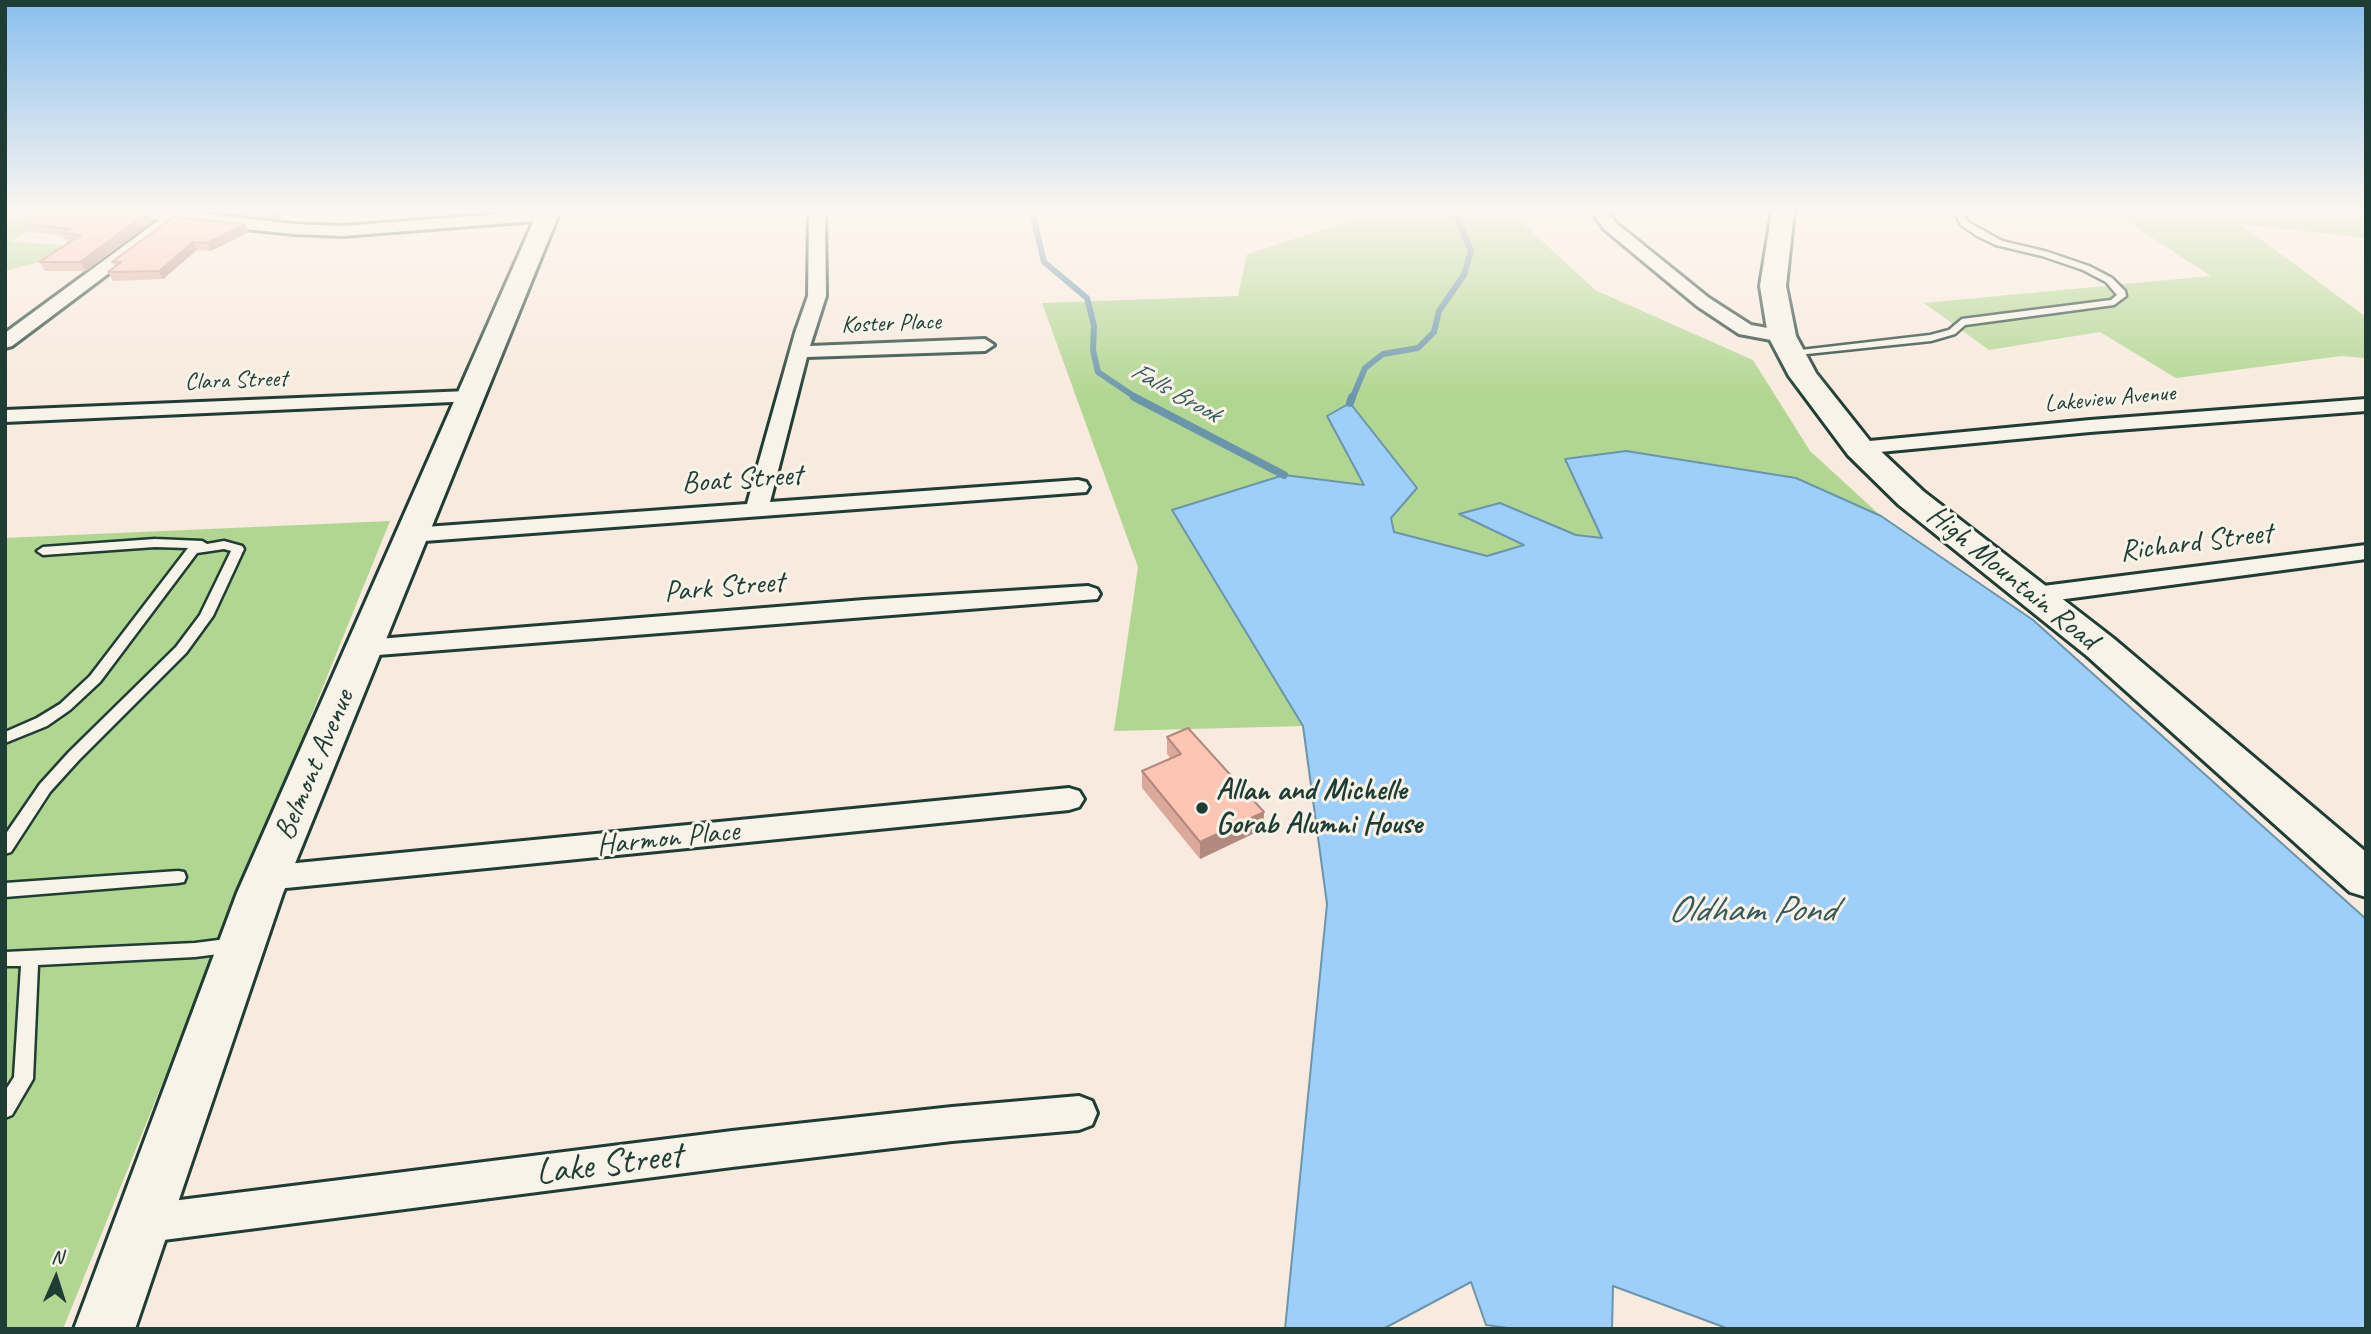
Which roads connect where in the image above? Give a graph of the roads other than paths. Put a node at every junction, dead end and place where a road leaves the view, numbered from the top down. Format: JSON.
{"nodes":[{"id":1,"x":97,"y":273,"type":"edge"},
{"id":2,"x":522,"y":273,"type":"edge"},
{"id":3,"x":817,"y":273,"type":"edge"},
{"id":4,"x":1668,"y":273,"type":"edge"},
{"id":5,"x":1775,"y":273,"type":"edge"},
{"id":6,"x":2096,"y":273,"type":"edge"},
{"id":7,"x":5,"y":342,"type":"edge"},
{"id":8,"x":985,"y":345,"type":"dead end"},
{"id":9,"x":1787,"y":345,"type":"junction"},
{"id":10,"x":799,"y":352,"type":"junction"},
{"id":11,"x":468,"y":397,"type":"junction"},
{"id":12,"x":2366,"y":405,"type":"edge"},
{"id":13,"x":5,"y":416,"type":"edge"},
{"id":14,"x":1859,"y":447,"type":"junction"},
{"id":15,"x":1078,"y":487,"type":"dead end"},
{"id":16,"x":757,"y":510,"type":"junction"},
{"id":17,"x":411,"y":535,"type":"junction"},
{"id":18,"x":224,"y":545,"type":"junction"},
{"id":19,"x":43,"y":551,"type":"dead end"},
{"id":20,"x":2366,"y":552,"type":"edge"},
{"id":21,"x":1088,"y":594,"type":"dead end"},
{"id":22,"x":2035,"y":595,"type":"junction"},
{"id":23,"x":365,"y":648,"type":"junction"},
{"id":24,"x":5,"y":738,"type":"edge"},
{"id":25,"x":1069,"y":799,"type":"dead end"},
{"id":26,"x":5,"y":848,"type":"edge"},
{"id":27,"x":2361,"y":868,"type":"edge"},
{"id":28,"x":178,"y":877,"type":"dead end"},
{"id":29,"x":266,"y":878,"type":"junction"},
{"id":30,"x":5,"y":891,"type":"edge"},
{"id":31,"x":242,"y":944,"type":"junction"},
{"id":32,"x":30,"y":958,"type":"junction"},
{"id":33,"x":5,"y":959,"type":"edge"},
{"id":34,"x":5,"y":1109,"type":"edge"},
{"id":35,"x":1079,"y":1113,"type":"dead end"},
{"id":36,"x":139,"y":1224,"type":"junction"},
{"id":37,"x":104,"y":1329,"type":"edge"}],
"edges":[{"from":1,"to":7,"type":"street"},
{"from":2,"to":11,"type":"main road","name":"Belmont Avenue"},
{"from":3,"to":10,"type":"street"},
{"from":4,"to":9,"type":"street"},
{"from":5,"to":9,"type":"main road","name":"High Mountain Road"},
{"from":6,"to":9,"type":"lane"},
{"from":8,"to":10,"type":"street","name":"Koster Place"},
{"from":9,"to":14,"type":"main road","name":"High Mountain Road"},
{"from":10,"to":16,"type":"street"},
{"from":11,"to":13,"type":"street","name":"Clara Street"},
{"from":11,"to":17,"type":"main road","name":"Belmont Avenue"},
{"from":12,"to":14,"type":"street","name":"Lakeview Avenue"},
{"from":14,"to":22,"type":"main road","name":"High Mountain Road"},
{"from":15,"to":16,"type":"street","name":"Boat Street"},
{"from":16,"to":17,"type":"street","name":"Boat Street"},
{"from":17,"to":23,"type":"main road","name":"Belmont Avenue"},
{"from":18,"to":19,"type":"lane"},
{"from":18,"to":24,"type":"lane"},
{"from":18,"to":26,"type":"lane"},
{"from":20,"to":22,"type":"street","name":"Richard Street"},
{"from":21,"to":23,"type":"street","name":"Park Street"},
{"from":22,"to":27,"type":"main road","name":"High Mountain Road"},
{"from":23,"to":29,"type":"main road","name":"Belmont Avenue"},
{"from":25,"to":29,"type":"street","name":"Harmon Place"},
{"from":28,"to":30,"type":"lane"},
{"from":29,"to":31,"type":"main road","name":"Belmont Avenue"},
{"from":31,"to":32,"type":"lane"},
{"from":31,"to":36,"type":"main road","name":"Belmont Avenue"},
{"from":32,"to":33,"type":"lane"},
{"from":32,"to":34,"type":"lane"},
{"from":35,"to":36,"type":"street","name":"Lake Street"},
{"from":36,"to":37,"type":"main road","name":"Belmont Avenue"}]}
